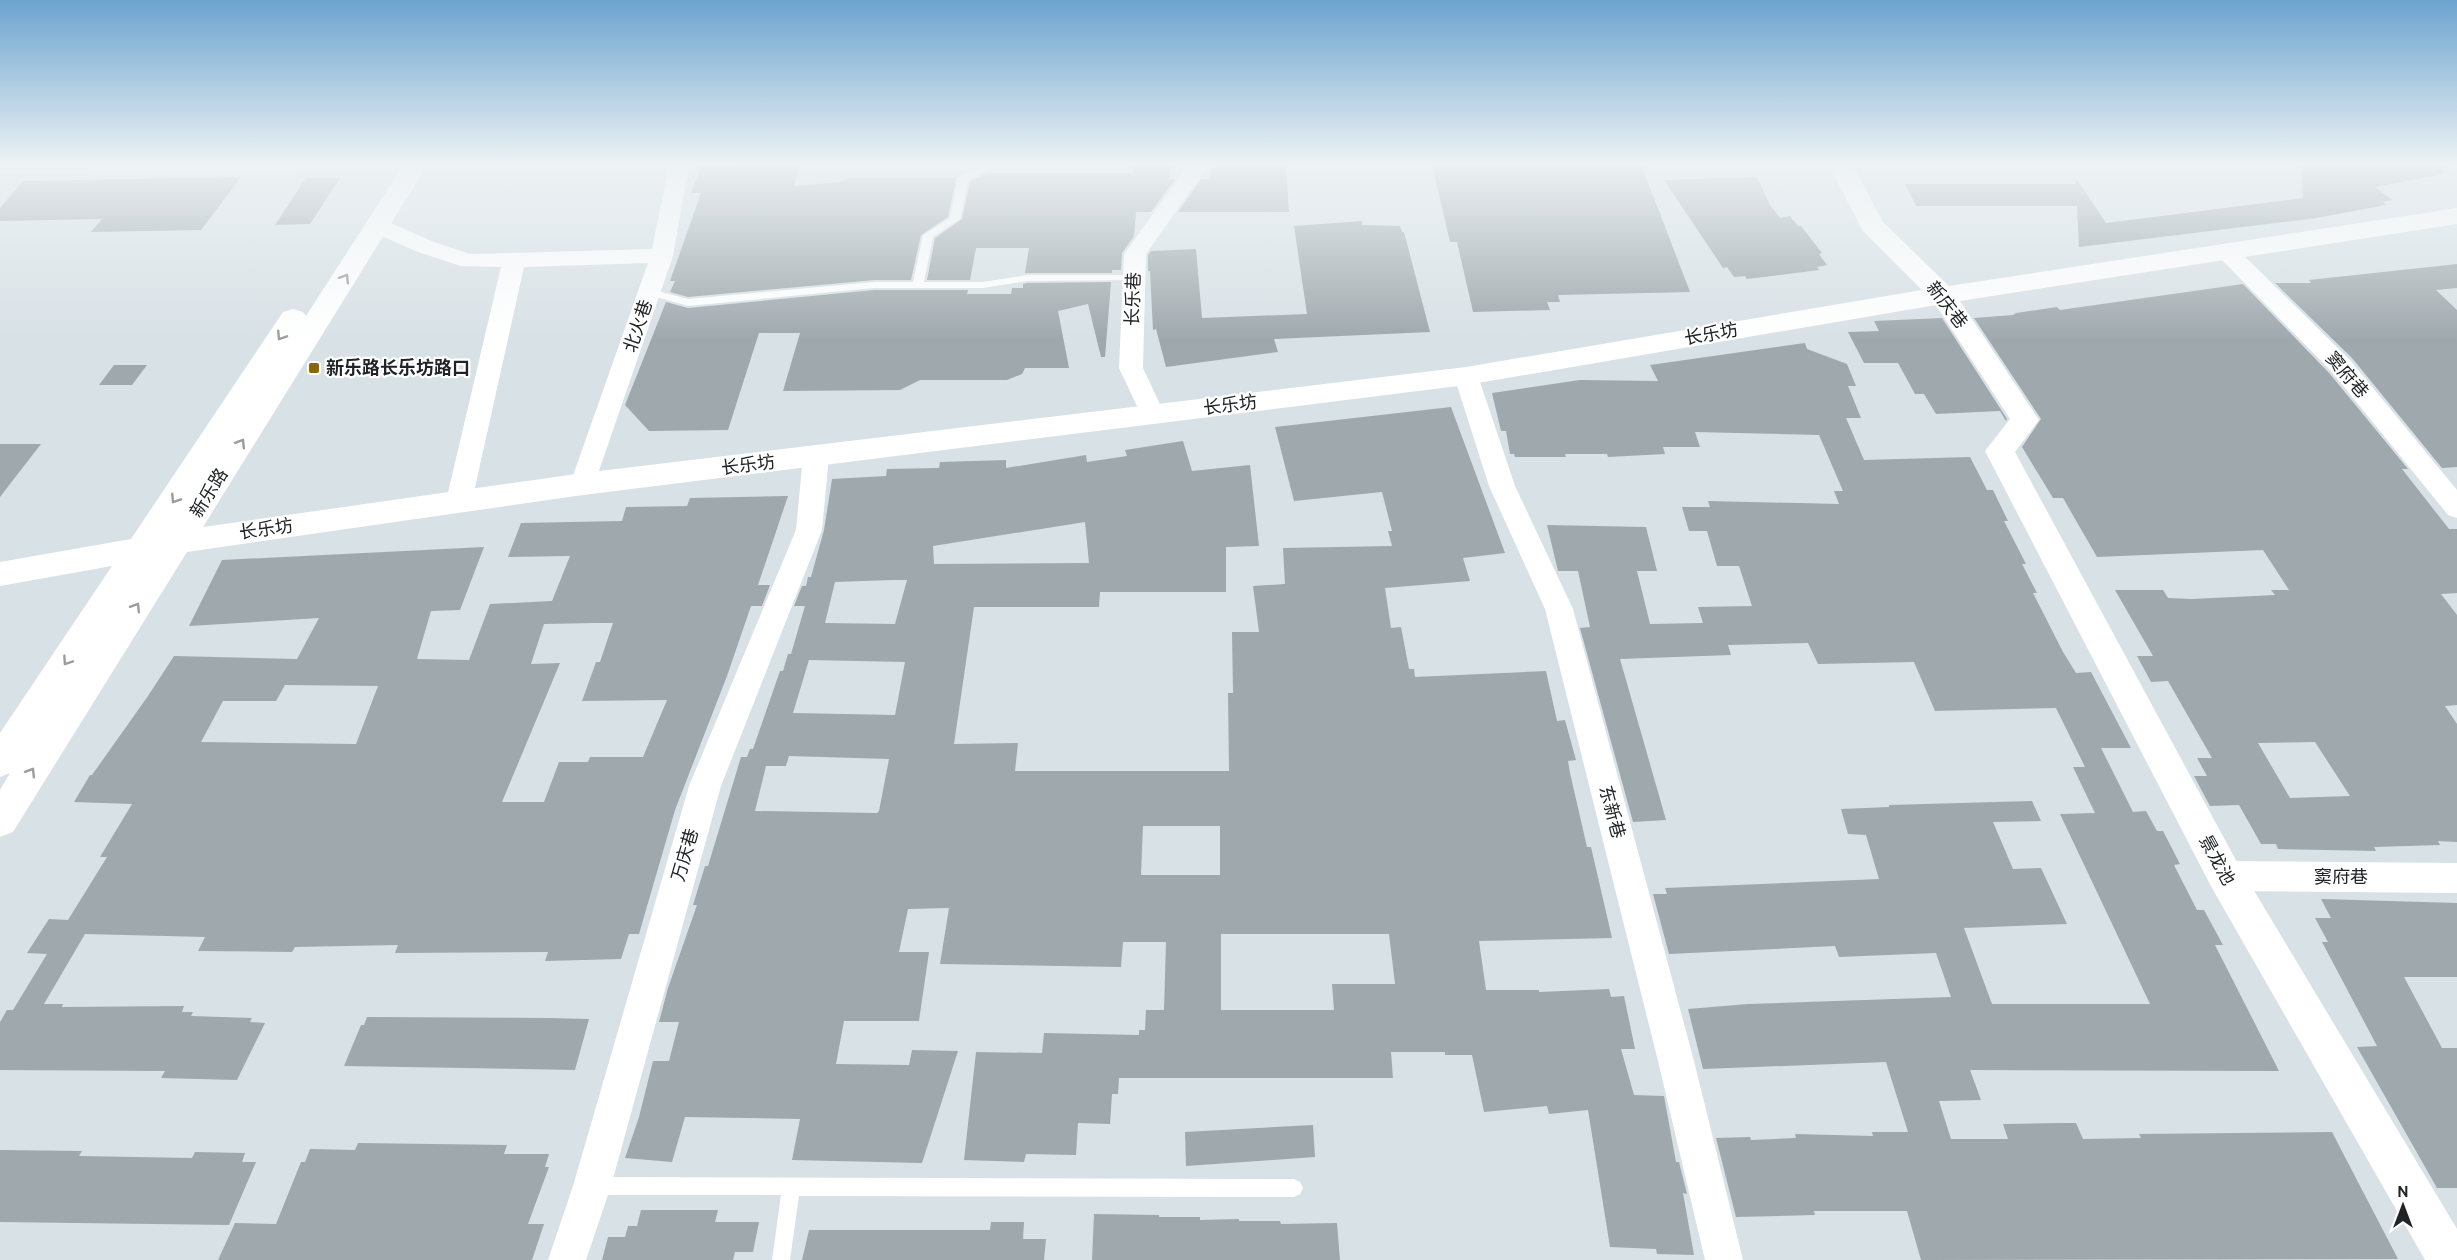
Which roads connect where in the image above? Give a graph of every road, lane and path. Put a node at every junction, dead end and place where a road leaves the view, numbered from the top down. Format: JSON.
{"nodes":[{"id":1,"x":355,"y":223,"type":"edge"},
{"id":2,"x":380,"y":223,"type":"edge"},
{"id":3,"x":668,"y":223,"type":"edge"},
{"id":4,"x":949,"y":223,"type":"edge"},
{"id":5,"x":1158,"y":223,"type":"edge"},
{"id":6,"x":1870,"y":223,"type":"edge"},
{"id":7,"x":2412,"y":223,"type":"edge"},
{"id":8,"x":378,"y":226,"type":"junction"},
{"id":9,"x":2226,"y":251,"type":"junction"},
{"id":10,"x":662,"y":256,"type":"junction"},
{"id":11,"x":514,"y":260,"type":"junction"},
{"id":12,"x":1134,"y":278,"type":"junction"},
{"id":13,"x":918,"y":285,"type":"junction"},
{"id":14,"x":650,"y":292,"type":"junction"},
{"id":15,"x":1943,"y":295,"type":"junction"},
{"id":16,"x":1466,"y":376,"type":"junction"},
{"id":17,"x":1153,"y":415,"type":"junction"},
{"id":18,"x":2000,"y":451,"type":"joint"},
{"id":19,"x":816,"y":456,"type":"junction"},
{"id":20,"x":583,"y":484,"type":"junction"},
{"id":21,"x":459,"y":501,"type":"junction"},
{"id":22,"x":2457,"y":508,"type":"edge"},
{"id":23,"x":178,"y":542,"type":"junction"},
{"id":24,"x":142,"y":548,"type":"junction"},
{"id":25,"x":0,"y":574,"type":"edge"},
{"id":26,"x":0,"y":762,"type":"edge"},
{"id":27,"x":0,"y":821,"type":"edge"},
{"id":28,"x":2225,"y":876,"type":"junction"},
{"id":29,"x":2457,"y":878,"type":"edge"},
{"id":30,"x":592,"y":1186,"type":"junction"},
{"id":31,"x":791,"y":1186,"type":"junction"},
{"id":32,"x":1294,"y":1188,"type":"dead end"},
{"id":33,"x":567,"y":1260,"type":"edge"},
{"id":34,"x":781,"y":1260,"type":"edge"},
{"id":35,"x":1724,"y":1260,"type":"edge"},
{"id":36,"x":2450,"y":1260,"type":"edge"}],
"edges":[{"from":1,"to":24,"type":"street","name":"新乐路","one_way":true},
{"from":2,"to":8,"type":"street","name":"新乐路"},
{"from":3,"to":10,"type":"street","name":"北火巷"},
{"from":4,"to":13,"type":"lane"},
{"from":5,"to":12,"type":"street","name":"长乐巷"},
{"from":6,"to":15,"type":"street","name":"新庆巷"},
{"from":7,"to":9,"type":"street","name":"长乐坊"},
{"from":8,"to":11,"type":"street"},
{"from":23,"to":8,"type":"street","name":"新乐路","one_way":true},
{"from":9,"to":15,"type":"street","name":"长乐坊"},
{"from":9,"to":22,"type":"street","name":"窦府巷"},
{"from":10,"to":11,"type":"street"},
{"from":10,"to":14,"type":"street","name":"北火巷"},
{"from":11,"to":21,"type":"street"},
{"from":12,"to":13,"type":"lane"},
{"from":12,"to":17,"type":"street","name":"长乐巷"},
{"from":13,"to":14,"type":"lane"},
{"from":14,"to":20,"type":"street","name":"北火巷"},
{"from":15,"to":16,"type":"street","name":"长乐坊"},
{"from":15,"to":18,"type":"street","name":"新庆巷"},
{"from":16,"to":17,"type":"street","name":"长乐坊"},
{"from":16,"to":35,"type":"street","name":"东新巷"},
{"from":17,"to":19,"type":"street","name":"长乐坊"},
{"from":18,"to":28,"type":"street","name":"景龙池"},
{"from":19,"to":20,"type":"street","name":"长乐坊"},
{"from":19,"to":30,"type":"street","name":"万庆巷"},
{"from":20,"to":21,"type":"street","name":"长乐坊"},
{"from":21,"to":23,"type":"street","name":"长乐坊"},
{"from":23,"to":24,"type":"street","name":"长乐坊"},
{"from":27,"to":23,"type":"street","name":"新乐路","one_way":true},
{"from":24,"to":25,"type":"street","name":"长乐坊"},
{"from":24,"to":26,"type":"street","name":"新乐路","one_way":true},
{"from":28,"to":29,"type":"street","name":"窦府巷"},
{"from":28,"to":36,"type":"street","name":"景龙池"},
{"from":30,"to":31,"type":"lane"},
{"from":30,"to":33,"type":"street","name":"万庆巷"},
{"from":31,"to":32,"type":"lane"},
{"from":31,"to":34,"type":"lane"}]}
